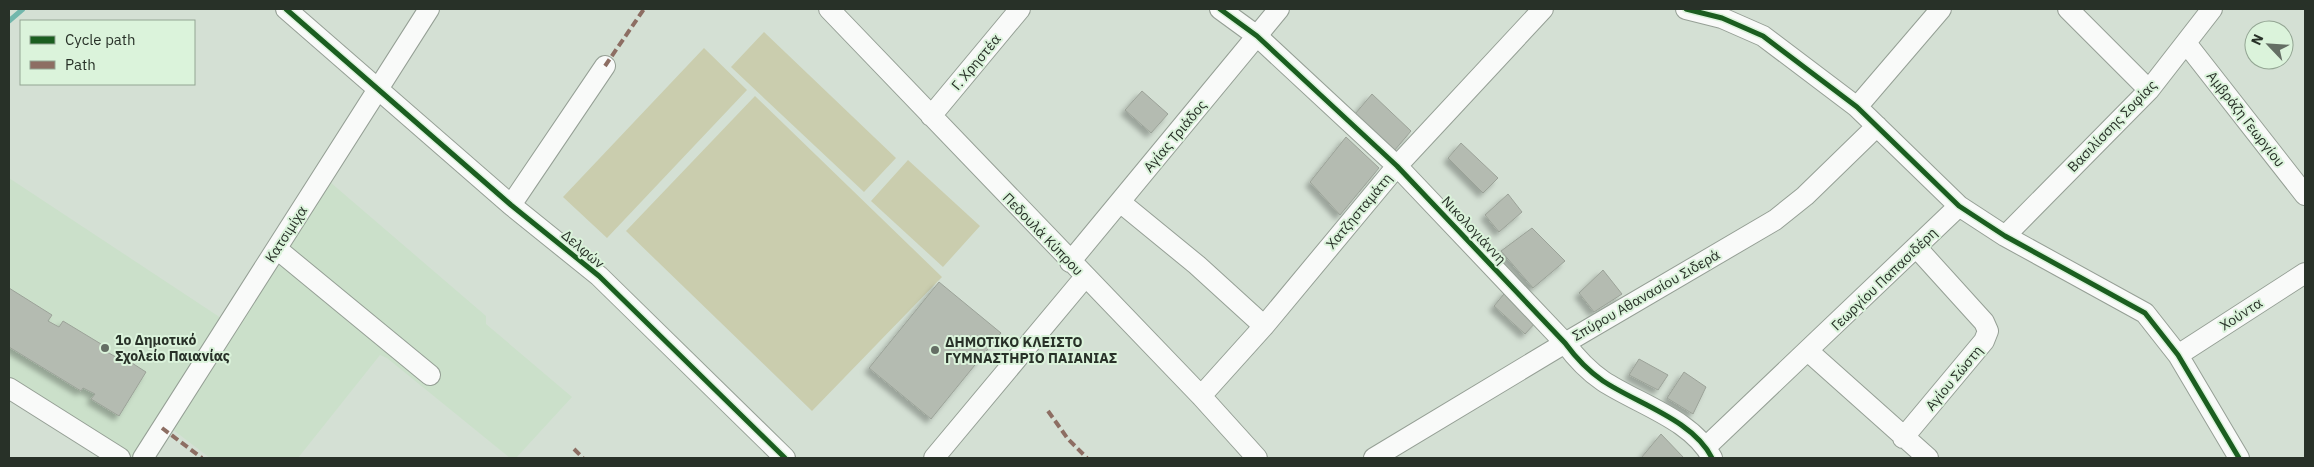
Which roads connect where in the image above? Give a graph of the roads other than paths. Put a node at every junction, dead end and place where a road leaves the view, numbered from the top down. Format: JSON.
{"nodes":[{"id":1,"x":286,"y":9,"type":"edge"},
{"id":2,"x":429,"y":9,"type":"edge"},
{"id":3,"x":830,"y":9,"type":"edge"},
{"id":4,"x":1020,"y":9,"type":"edge"},
{"id":5,"x":1220,"y":9,"type":"edge"},
{"id":6,"x":1279,"y":9,"type":"edge"},
{"id":7,"x":1543,"y":9,"type":"edge"},
{"id":8,"x":1686,"y":9,"type":"edge"},
{"id":9,"x":1940,"y":9,"type":"edge"},
{"id":10,"x":2068,"y":9,"type":"edge"},
{"id":11,"x":2212,"y":9,"type":"edge"},
{"id":12,"x":1727,"y":13,"type":"edge"},
{"id":13,"x":1257,"y":36,"type":"junction"},
{"id":14,"x":2186,"y":43,"type":"junction"},
{"id":15,"x":605,"y":66,"type":"dead end"},
{"id":16,"x":378,"y":90,"type":"junction"},
{"id":17,"x":2149,"y":90,"type":"junction"},
{"id":18,"x":1857,"y":107,"type":"junction"},
{"id":19,"x":931,"y":116,"type":"junction"},
{"id":20,"x":1877,"y":126,"type":"junction"},
{"id":21,"x":1397,"y":166,"type":"junction"},
{"id":22,"x":2305,"y":195,"type":"edge"},
{"id":23,"x":1120,"y":202,"type":"junction"},
{"id":24,"x":511,"y":205,"type":"junction"},
{"id":25,"x":1960,"y":206,"type":"junction"},
{"id":26,"x":2005,"y":236,"type":"junction"},
{"id":27,"x":1917,"y":248,"type":"junction"},
{"id":28,"x":276,"y":249,"type":"junction"},
{"id":29,"x":1070,"y":262,"type":"junction"},
{"id":30,"x":2305,"y":273,"type":"edge"},
{"id":31,"x":1085,"y":277,"type":"junction"},
{"id":32,"x":1264,"y":326,"type":"junction"},
{"id":33,"x":1565,"y":343,"type":"junction"},
{"id":34,"x":1808,"y":351,"type":"junction"},
{"id":35,"x":2178,"y":355,"type":"junction"},
{"id":36,"x":430,"y":375,"type":"dead end"},
{"id":37,"x":9,"y":388,"type":"edge"},
{"id":38,"x":1201,"y":396,"type":"junction"},
{"id":39,"x":1904,"y":438,"type":"junction"},
{"id":40,"x":1710,"y":452,"type":"edge"},
{"id":41,"x":120,"y":458,"type":"edge"},
{"id":42,"x":143,"y":458,"type":"edge"},
{"id":43,"x":784,"y":458,"type":"edge"},
{"id":44,"x":934,"y":458,"type":"edge"},
{"id":45,"x":1258,"y":458,"type":"edge"},
{"id":46,"x":1374,"y":458,"type":"edge"},
{"id":47,"x":1928,"y":458,"type":"edge"},
{"id":48,"x":2239,"y":458,"type":"edge"}],
"edges":[{"from":1,"to":16,"type":"street","name":"Δελφών"},
{"from":2,"to":16,"type":"street","name":"Κατσιμίχα"},
{"from":3,"to":19,"type":"street","name":"Πεδουλά Κύπρου"},
{"from":4,"to":19,"type":"street","name":"Γ. Χρηστέα"},
{"from":5,"to":13,"type":"street","name":"Νικολογιάννη"},
{"from":6,"to":13,"type":"street","name":"Αγίας Τριάδος"},
{"from":7,"to":21,"type":"street","name":"Χατζησταμάτη"},
{"from":8,"to":12,"type":"street"},
{"from":9,"to":18,"type":"street"},
{"from":10,"to":17,"type":"street"},
{"from":11,"to":14,"type":"street","name":"Βασιλίσσης Σοφίας"},
{"from":12,"to":18,"type":"street"},
{"from":13,"to":21,"type":"street","name":"Νικολογιάννη"},
{"from":13,"to":23,"type":"street","name":"Αγίας Τριάδος"},
{"from":14,"to":17,"type":"street","name":"Βασιλίσσης Σοφίας"},
{"from":14,"to":22,"type":"street","name":"Αμβράζη Γεωργίου"},
{"from":15,"to":24,"type":"street"},
{"from":16,"to":24,"type":"street","name":"Δελφών"},
{"from":16,"to":28,"type":"street","name":"Κατσιμίχα"},
{"from":17,"to":26,"type":"street","name":"Βασιλίσσης Σοφίας"},
{"from":18,"to":20,"type":"street"},
{"from":19,"to":29,"type":"street","name":"Πεδουλά Κύπρου"},
{"from":20,"to":25,"type":"street"},
{"from":20,"to":33,"type":"street","name":"Σπύρου Αθανασίου Σιδερά"},
{"from":21,"to":32,"type":"street","name":"Χατζησταμάτη"},
{"from":21,"to":33,"type":"street","name":"Νικολογιάννη"},
{"from":23,"to":29,"type":"street","name":"Αγίας Τριάδος"},
{"from":23,"to":32,"type":"street"},
{"from":24,"to":43,"type":"street","name":"Δελφών"},
{"from":25,"to":26,"type":"street"},
{"from":25,"to":27,"type":"street","name":"Γεωργίου Παπασιδέρη"},
{"from":26,"to":35,"type":"street"},
{"from":27,"to":34,"type":"street","name":"Γεωργίου Παπασιδέρη"},
{"from":27,"to":39,"type":"street","name":"Αγίου Σώστη"},
{"from":28,"to":36,"type":"street"},
{"from":28,"to":42,"type":"street","name":"Κατσιμίχα"},
{"from":29,"to":31,"type":"street","name":"Πεδουλά Κύπρου"},
{"from":30,"to":35,"type":"street","name":"Χούντα"},
{"from":31,"to":38,"type":"street","name":"Πεδουλά Κύπρου"},
{"from":31,"to":44,"type":"street"},
{"from":32,"to":38,"type":"street","name":"Χατζησταμάτη"},
{"from":33,"to":40,"type":"street","name":"Νικολογιάννη"},
{"from":33,"to":46,"type":"street","name":"Σπύρου Αθανασίου Σιδερά"},
{"from":34,"to":39,"type":"street"},
{"from":34,"to":40,"type":"street","name":"Γεωργίου Παπασιδέρη"},
{"from":35,"to":48,"type":"street"},
{"from":37,"to":41,"type":"street"},
{"from":38,"to":45,"type":"street","name":"Πεδουλά Κύπρου"},
{"from":39,"to":47,"type":"street"}]}
